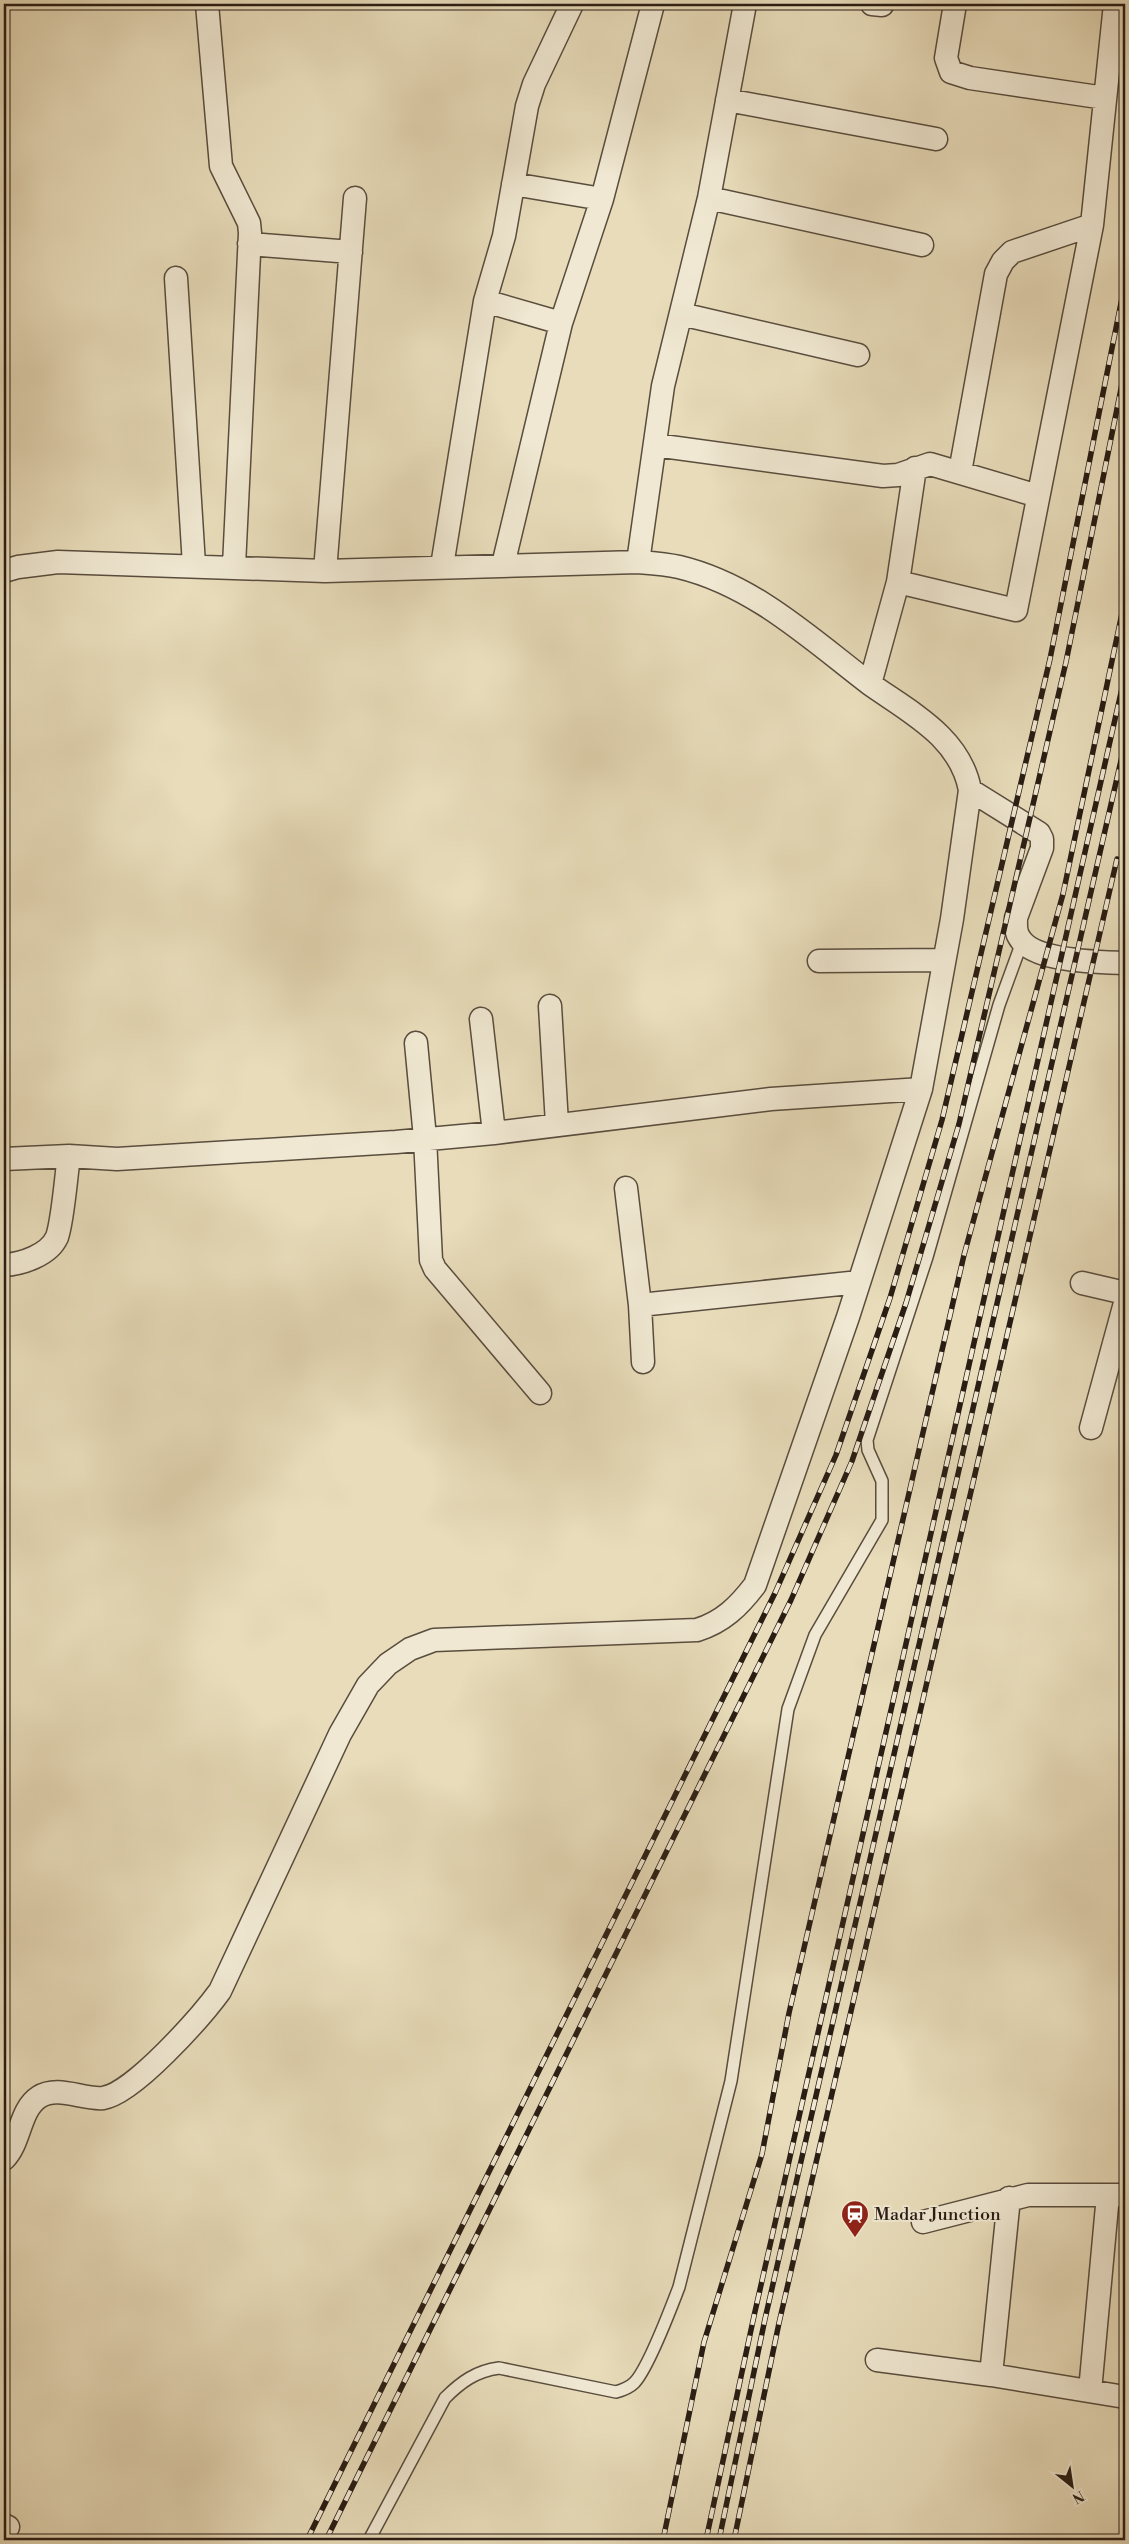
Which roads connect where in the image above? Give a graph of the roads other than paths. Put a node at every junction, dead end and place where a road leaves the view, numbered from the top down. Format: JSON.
{"nodes":[{"id":1,"x":207,"y":4,"type":"edge"},
{"id":2,"x":572,"y":4,"type":"edge"},
{"id":3,"x":653,"y":4,"type":"edge"},
{"id":4,"x":745,"y":4,"type":"edge"},
{"id":5,"x":955,"y":4,"type":"edge"},
{"id":6,"x":1115,"y":4,"type":"edge"},
{"id":7,"x":1105,"y":98,"type":"junction"},
{"id":8,"x":728,"y":100,"type":"junction"},
{"id":9,"x":936,"y":139,"type":"dead end"},
{"id":10,"x":513,"y":184,"type":"junction"},
{"id":11,"x":355,"y":198,"type":"dead end"},
{"id":12,"x":709,"y":198,"type":"junction"},
{"id":13,"x":602,"y":199,"type":"junction"},
{"id":14,"x":1092,"y":225,"type":"junction"},
{"id":15,"x":249,"y":244,"type":"junction"},
{"id":16,"x":922,"y":245,"type":"dead end"},
{"id":17,"x":351,"y":252,"type":"junction"},
{"id":18,"x":176,"y":278,"type":"dead end"},
{"id":19,"x":485,"y":301,"type":"junction"},
{"id":20,"x":681,"y":314,"type":"junction"},
{"id":21,"x":561,"y":323,"type":"junction"},
{"id":22,"x":858,"y":355,"type":"dead end"},
{"id":23,"x":655,"y":446,"type":"junction"},
{"id":24,"x":915,"y":468,"type":"junction"},
{"id":25,"x":960,"y":472,"type":"junction"},
{"id":26,"x":1038,"y":496,"type":"junction"},
{"id":27,"x":638,"y":562,"type":"junction"},
{"id":28,"x":194,"y":565,"type":"junction"},
{"id":29,"x":503,"y":565,"type":"junction"},
{"id":30,"x":234,"y":566,"type":"junction"},
{"id":31,"x":442,"y":566,"type":"junction"},
{"id":32,"x":4,"y":571,"type":"edge"},
{"id":33,"x":325,"y":571,"type":"junction"},
{"id":34,"x":898,"y":582,"type":"junction"},
{"id":35,"x":870,"y":684,"type":"junction"},
{"id":36,"x":970,"y":790,"type":"junction"},
{"id":37,"x":1022,"y":942,"type":"junction"},
{"id":38,"x":944,"y":960,"type":"junction"},
{"id":39,"x":819,"y":961,"type":"dead end"},
{"id":40,"x":1125,"y":963,"type":"edge"},
{"id":41,"x":550,"y":1006,"type":"dead end"},
{"id":42,"x":481,"y":1019,"type":"dead end"},
{"id":43,"x":416,"y":1043,"type":"dead end"},
{"id":44,"x":921,"y":1089,"type":"junction"},
{"id":45,"x":557,"y":1124,"type":"junction"},
{"id":46,"x":494,"y":1133,"type":"junction"},
{"id":47,"x":425,"y":1138,"type":"junction"},
{"id":48,"x":69,"y":1156,"type":"junction"},
{"id":49,"x":4,"y":1159,"type":"edge"},
{"id":50,"x":626,"y":1188,"type":"dead end"},
{"id":51,"x":4,"y":1265,"type":"edge"},
{"id":52,"x":859,"y":1282,"type":"junction"},
{"id":53,"x":1082,"y":1283,"type":"dead end"},
{"id":54,"x":1125,"y":1293,"type":"edge"},
{"id":55,"x":1125,"y":1303,"type":"edge"},
{"id":56,"x":640,"y":1305,"type":"junction"},
{"id":57,"x":643,"y":1362,"type":"dead end"},
{"id":58,"x":540,"y":1393,"type":"dead end"},
{"id":59,"x":1091,"y":1428,"type":"dead end"},
{"id":60,"x":4,"y":2159,"type":"edge"},
{"id":61,"x":1121,"y":2195,"type":"edge"},
{"id":62,"x":1009,"y":2198,"type":"junction"},
{"id":63,"x":924,"y":2222,"type":"dead end"},
{"id":64,"x":878,"y":2360,"type":"dead end"},
{"id":65,"x":991,"y":2374,"type":"junction"},
{"id":66,"x":1090,"y":2392,"type":"junction"},
{"id":67,"x":1125,"y":2397,"type":"edge"},
{"id":68,"x":369,"y":2540,"type":"edge"}],
"edges":[{"from":1,"to":15,"type":"street"},
{"from":2,"to":10,"type":"street"},
{"from":3,"to":13,"type":"street"},
{"from":4,"to":8,"type":"street"},
{"from":5,"to":7,"type":"street"},
{"from":6,"to":7,"type":"street"},
{"from":7,"to":14,"type":"street"},
{"from":8,"to":9,"type":"street"},
{"from":8,"to":12,"type":"street"},
{"from":10,"to":13,"type":"street"},
{"from":10,"to":19,"type":"street"},
{"from":11,"to":17,"type":"street"},
{"from":12,"to":16,"type":"street"},
{"from":12,"to":20,"type":"street"},
{"from":13,"to":21,"type":"street"},
{"from":14,"to":25,"type":"street"},
{"from":14,"to":26,"type":"street"},
{"from":15,"to":17,"type":"street"},
{"from":15,"to":30,"type":"street"},
{"from":17,"to":33,"type":"street"},
{"from":18,"to":28,"type":"street"},
{"from":19,"to":21,"type":"street"},
{"from":19,"to":31,"type":"street"},
{"from":20,"to":22,"type":"street"},
{"from":20,"to":23,"type":"street"},
{"from":21,"to":29,"type":"street"},
{"from":23,"to":24,"type":"street"},
{"from":23,"to":27,"type":"street"},
{"from":24,"to":25,"type":"street"},
{"from":24,"to":34,"type":"street"},
{"from":25,"to":26,"type":"street"},
{"from":26,"to":34,"type":"street"},
{"from":27,"to":29,"type":"street"},
{"from":27,"to":35,"type":"street"},
{"from":28,"to":30,"type":"street"},
{"from":28,"to":32,"type":"street"},
{"from":29,"to":31,"type":"street"},
{"from":30,"to":33,"type":"street"},
{"from":31,"to":33,"type":"street"},
{"from":34,"to":35,"type":"street"},
{"from":35,"to":36,"type":"street"},
{"from":36,"to":37,"type":"street"},
{"from":36,"to":38,"type":"street"},
{"from":37,"to":40,"type":"street"},
{"from":37,"to":68,"type":"lane"},
{"from":38,"to":39,"type":"street"},
{"from":38,"to":44,"type":"street"},
{"from":41,"to":45,"type":"street"},
{"from":42,"to":46,"type":"street"},
{"from":43,"to":47,"type":"street"},
{"from":44,"to":45,"type":"street"},
{"from":44,"to":52,"type":"street"},
{"from":45,"to":46,"type":"street"},
{"from":46,"to":47,"type":"street"},
{"from":47,"to":48,"type":"street"},
{"from":47,"to":58,"type":"street"},
{"from":48,"to":49,"type":"street"},
{"from":48,"to":51,"type":"street"},
{"from":50,"to":56,"type":"street"},
{"from":52,"to":56,"type":"street"},
{"from":52,"to":60,"type":"street"},
{"from":53,"to":54,"type":"street"},
{"from":55,"to":59,"type":"street"},
{"from":56,"to":57,"type":"street"},
{"from":61,"to":62,"type":"street"},
{"from":61,"to":66,"type":"street"},
{"from":62,"to":63,"type":"street"},
{"from":62,"to":65,"type":"street"},
{"from":64,"to":65,"type":"street"},
{"from":65,"to":66,"type":"street"},
{"from":66,"to":67,"type":"street"}]}
